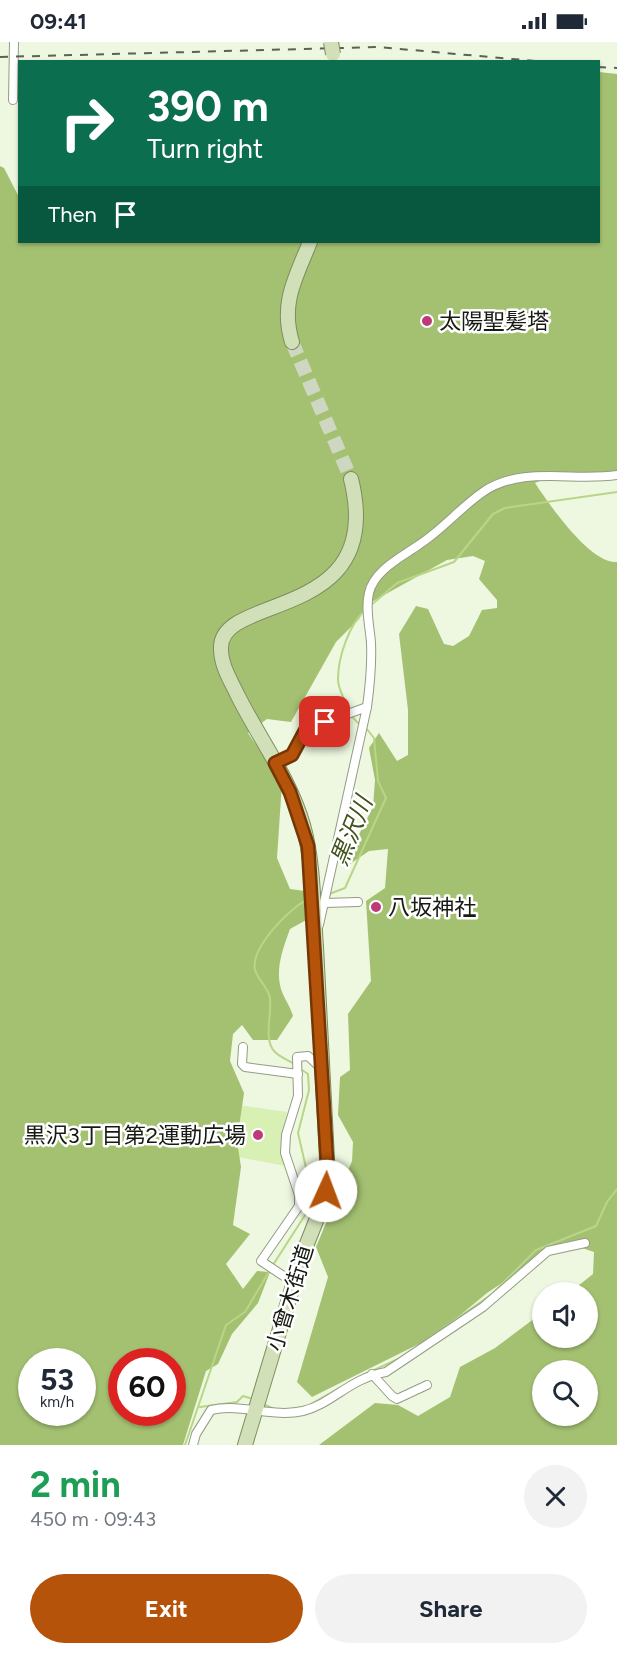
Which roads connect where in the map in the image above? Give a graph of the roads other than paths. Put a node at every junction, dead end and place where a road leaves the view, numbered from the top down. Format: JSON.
{"nodes":[{"id":1,"x":14,"y":42,"type":"edge"},
{"id":2,"x":13,"y":100,"type":"dead end"},
{"id":3,"x":310,"y":243,"type":"edge"},
{"id":4,"x":292,"y":342,"type":"tunnel mouth"},
{"id":5,"x":617,"y":475,"type":"edge"},
{"id":6,"x":351,"y":478,"type":"tunnel mouth"},
{"id":7,"x":367,"y":707,"type":"junction"},
{"id":8,"x":275,"y":763,"type":"junction"},
{"id":9,"x":321,"y":897,"type":"junction"},
{"id":10,"x":358,"y":902,"type":"dead end"},
{"id":11,"x":243,"y":1047,"type":"dead end"},
{"id":12,"x":323,"y":1071,"type":"junction"},
{"id":13,"x":298,"y":1073,"type":"junction"},
{"id":14,"x":585,"y":1242,"type":"dead end"},
{"id":15,"x":294,"y":1283,"type":"junction"},
{"id":16,"x":372,"y":1374,"type":"junction"},
{"id":17,"x":428,"y":1385,"type":"dead end"},
{"id":18,"x":257,"y":1404,"type":"junction"},
{"id":19,"x":193,"y":1445,"type":"edge"},
{"id":20,"x":245,"y":1445,"type":"edge"}],
"edges":[{"from":1,"to":2,"type":"street"},
{"from":3,"to":4,"type":"main road"},
{"from":5,"to":7,"type":"street"},
{"from":6,"to":8,"type":"main road","name":"小曾木街道"},
{"from":7,"to":8,"type":"street"},
{"from":7,"to":9,"type":"street"},
{"from":8,"to":9,"type":"main road","name":"小曾木街道"},
{"from":9,"to":10,"type":"street"},
{"from":9,"to":12,"type":"main road","name":"小曾木街道"},
{"from":11,"to":13,"type":"street"},
{"from":12,"to":13,"type":"street"},
{"from":12,"to":15,"type":"main road","name":"小曾木街道"},
{"from":13,"to":15,"type":"street"},
{"from":14,"to":16,"type":"street"},
{"from":15,"to":18,"type":"main road","name":"小曾木街道"},
{"from":16,"to":17,"type":"street"},
{"from":16,"to":18,"type":"street"},
{"from":18,"to":19,"type":"street"},
{"from":18,"to":20,"type":"main road","name":"小曾木街道"}]}
